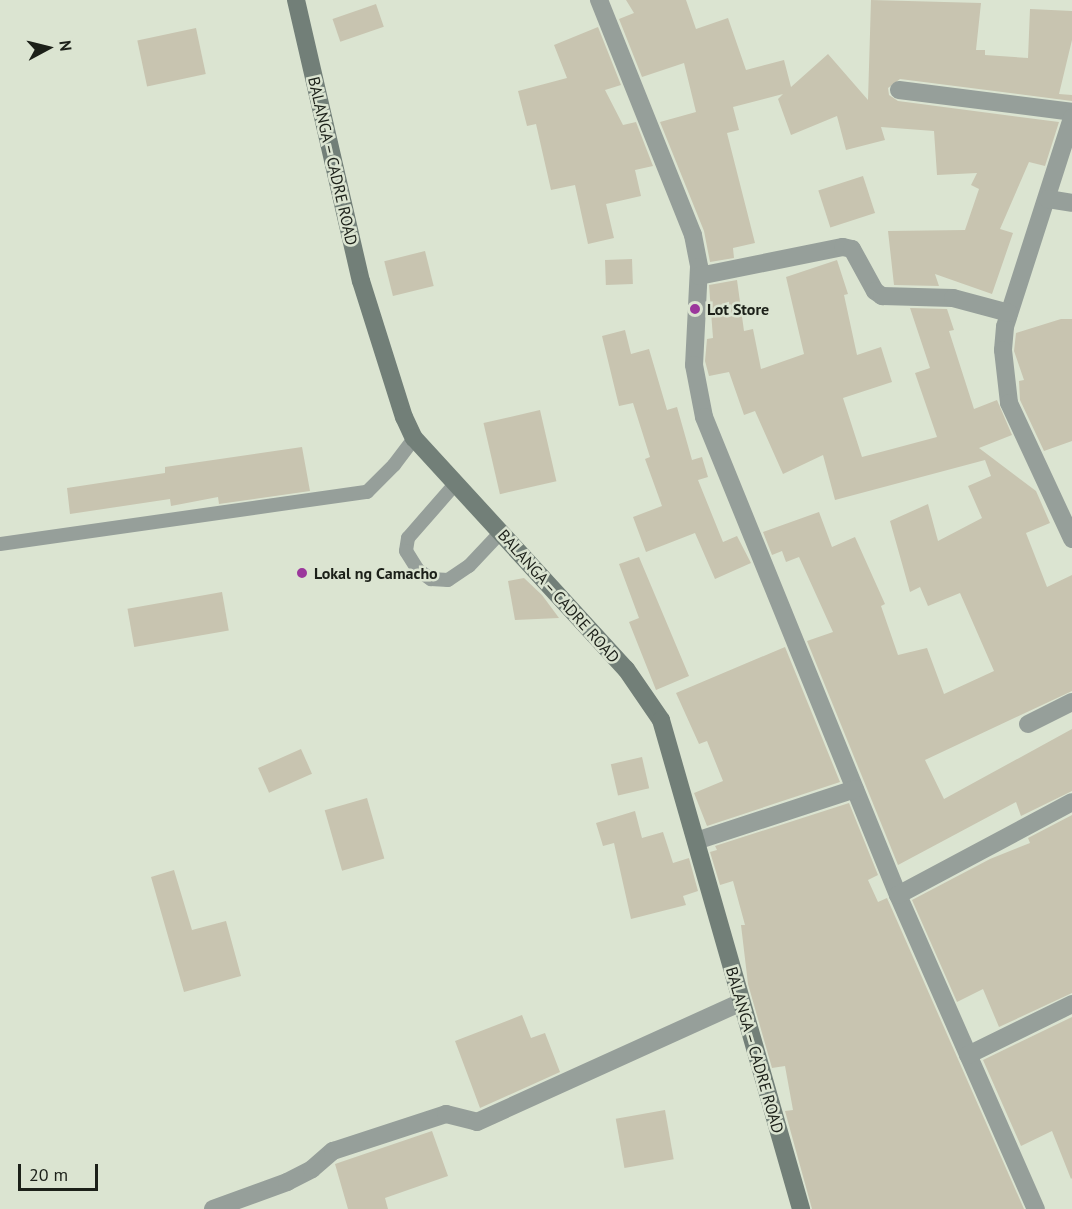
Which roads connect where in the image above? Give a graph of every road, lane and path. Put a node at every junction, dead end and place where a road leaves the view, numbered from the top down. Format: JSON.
{"nodes":[{"id":1,"x":296,"y":0,"type":"edge"},
{"id":2,"x":599,"y":0,"type":"edge"},
{"id":3,"x":899,"y":90,"type":"dead end"},
{"id":4,"x":1072,"y":112,"type":"edge"},
{"id":5,"x":1072,"y":118,"type":"edge"},
{"id":6,"x":1048,"y":199,"type":"junction"},
{"id":7,"x":1072,"y":204,"type":"edge"},
{"id":8,"x":699,"y":276,"type":"junction"},
{"id":9,"x":1009,"y":313,"type":"junction"},
{"id":10,"x":414,"y":438,"type":"junction"},
{"id":11,"x":456,"y":483,"type":"junction"},
{"id":12,"x":1070,"y":531,"type":"edge"},
{"id":13,"x":501,"y":532,"type":"junction"},
{"id":14,"x":0,"y":544,"type":"edge"},
{"id":15,"x":1072,"y":702,"type":"edge"},
{"id":16,"x":1028,"y":724,"type":"dead end"},
{"id":17,"x":855,"y":789,"type":"junction"},
{"id":18,"x":1072,"y":802,"type":"edge"},
{"id":19,"x":696,"y":842,"type":"junction"},
{"id":20,"x":898,"y":895,"type":"junction"},
{"id":21,"x":741,"y":1002,"type":"junction"},
{"id":22,"x":1072,"y":1004,"type":"edge"},
{"id":23,"x":968,"y":1054,"type":"junction"},
{"id":24,"x":213,"y":1209,"type":"edge"},
{"id":25,"x":801,"y":1209,"type":"edge"},
{"id":26,"x":1036,"y":1209,"type":"edge"}],
"edges":[{"from":1,"to":10,"type":"street","name":"BALANGA – CADRE ROAD"},
{"from":2,"to":8,"type":"street"},
{"from":3,"to":4,"type":"street"},
{"from":5,"to":6,"type":"street"},
{"from":6,"to":7,"type":"street"},
{"from":6,"to":9,"type":"street"},
{"from":8,"to":9,"type":"street"},
{"from":8,"to":17,"type":"street"},
{"from":9,"to":12,"type":"street"},
{"from":10,"to":11,"type":"street","name":"BALANGA – CADRE ROAD"},
{"from":10,"to":14,"type":"lane"},
{"from":11,"to":13,"type":"street","name":"BALANGA – CADRE ROAD"},
{"from":11,"to":13,"type":"lane"},
{"from":13,"to":19,"type":"street","name":"BALANGA – CADRE ROAD"},
{"from":15,"to":16,"type":"street"},
{"from":17,"to":19,"type":"street"},
{"from":17,"to":20,"type":"street"},
{"from":18,"to":20,"type":"street"},
{"from":19,"to":21,"type":"street","name":"BALANGA – CADRE ROAD"},
{"from":20,"to":23,"type":"street"},
{"from":21,"to":24,"type":"street"},
{"from":21,"to":25,"type":"street","name":"BALANGA – CADRE ROAD"},
{"from":22,"to":23,"type":"street"},
{"from":23,"to":26,"type":"street"}]}
